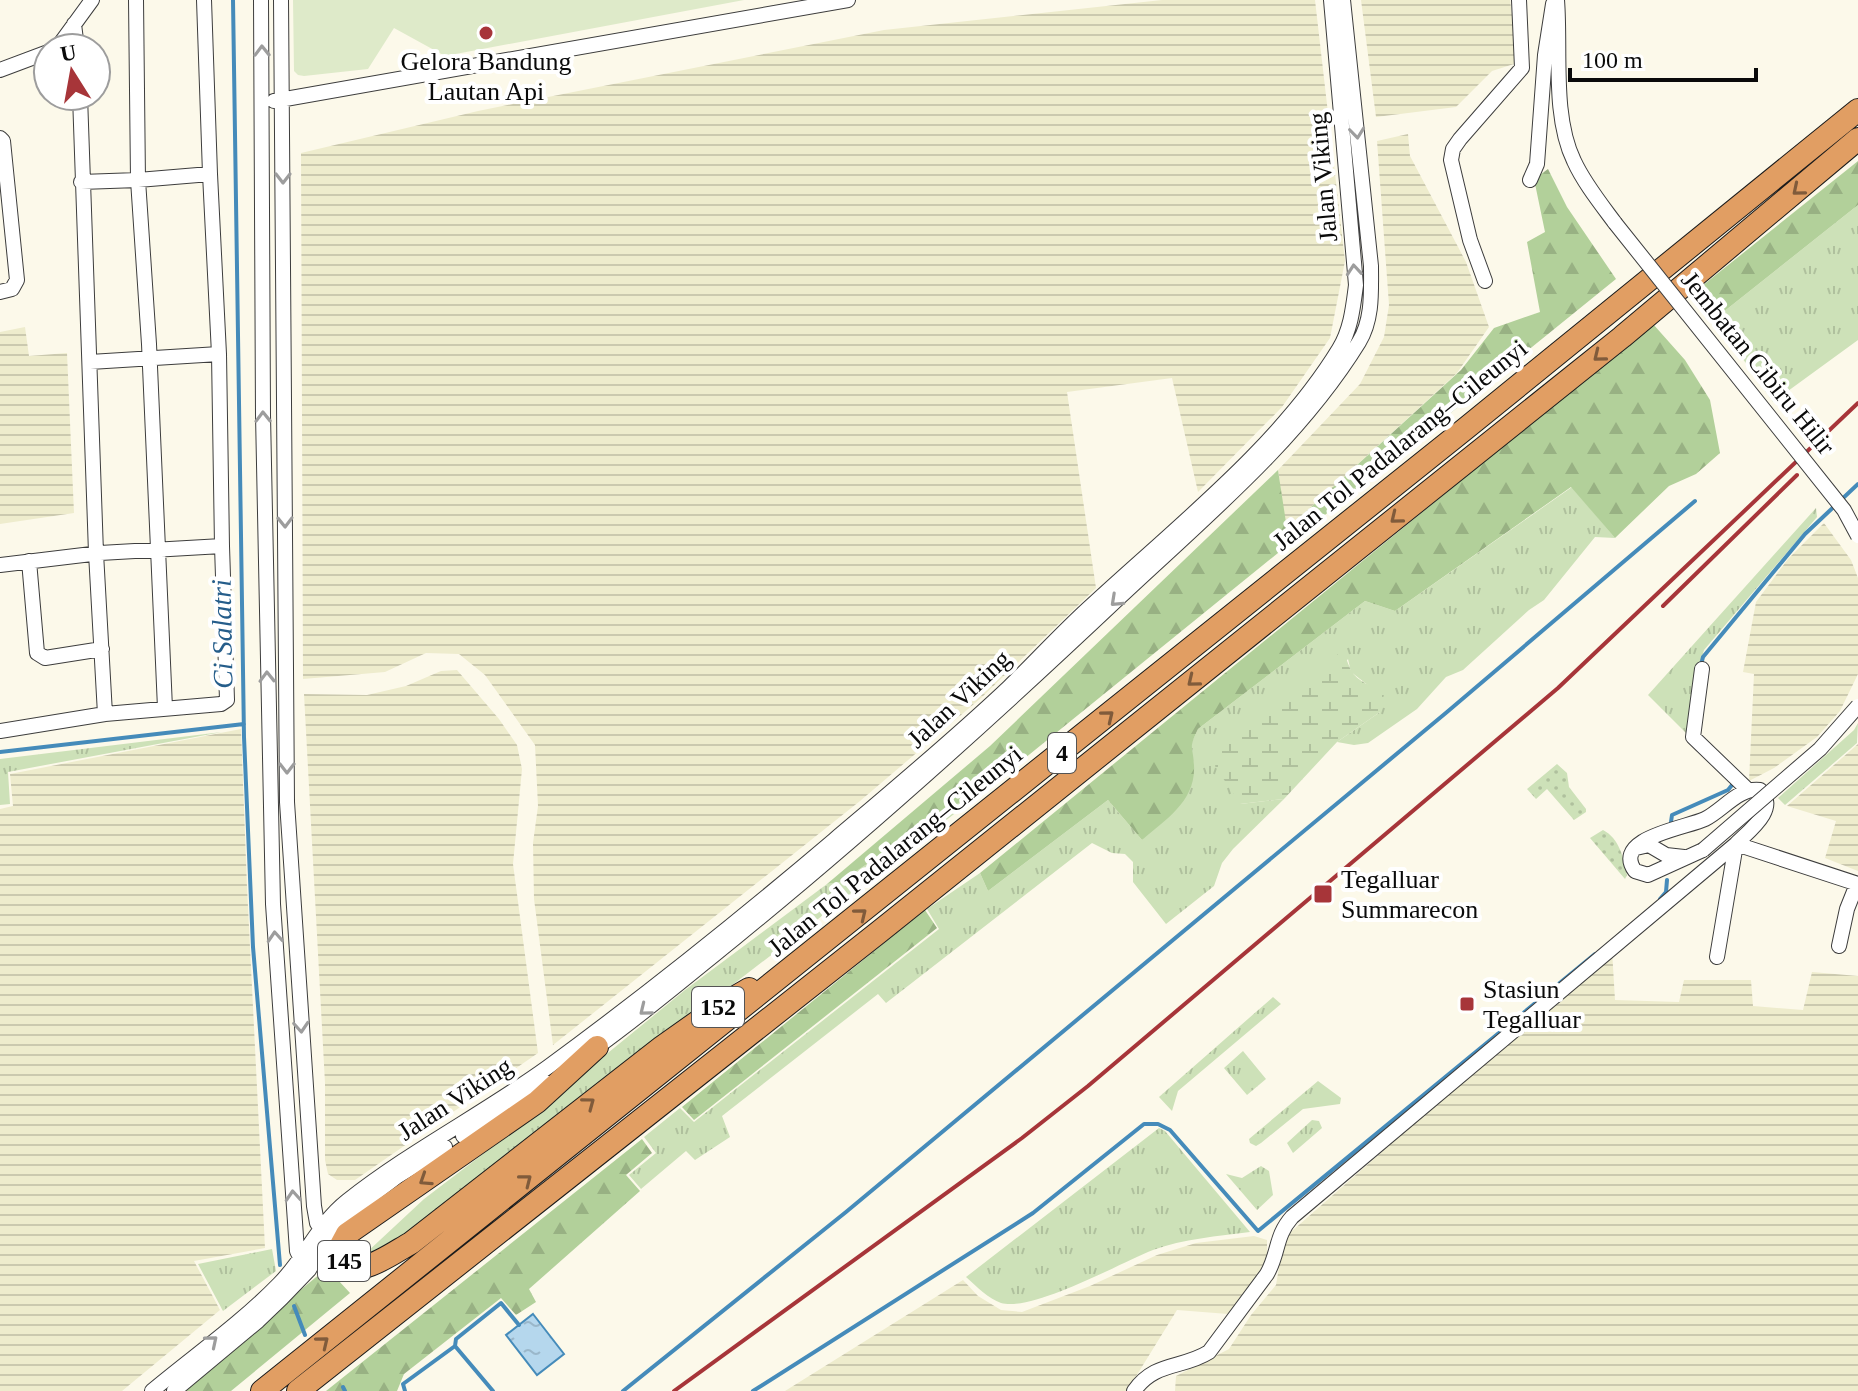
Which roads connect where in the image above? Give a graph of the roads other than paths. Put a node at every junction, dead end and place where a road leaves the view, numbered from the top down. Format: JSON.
{"nodes":[{"id":1,"x":92,"y":0,"type":"edge"},
{"id":2,"x":136,"y":0,"type":"edge"},
{"id":3,"x":204,"y":0,"type":"edge"},
{"id":4,"x":261,"y":0,"type":"edge"},
{"id":5,"x":281,"y":0,"type":"edge"},
{"id":6,"x":848,"y":0,"type":"edge"},
{"id":7,"x":1331,"y":0,"type":"edge"},
{"id":8,"x":1343,"y":0,"type":"edge"},
{"id":9,"x":1519,"y":0,"type":"edge"},
{"id":10,"x":1556,"y":0,"type":"edge"},
{"id":11,"x":74,"y":24,"type":"junction"},
{"id":12,"x":68,"y":32,"type":"edge"},
{"id":13,"x":75,"y":32,"type":"edge"},
{"id":14,"x":32,"y":58,"type":"edge"},
{"id":15,"x":0,"y":70,"type":"edge"},
{"id":16,"x":282,"y":100,"type":"junction"},
{"id":17,"x":262,"y":103,"type":"junction"},
{"id":18,"x":1858,"y":110,"type":"edge"},
{"id":19,"x":80,"y":112,"type":"edge"},
{"id":20,"x":0,"y":138,"type":"edge"},
{"id":21,"x":1858,"y":139,"type":"edge"},
{"id":22,"x":210,"y":174,"type":"junction"},
{"id":23,"x":138,"y":180,"type":"junction"},
{"id":24,"x":1530,"y":180,"type":"dead end"},
{"id":25,"x":81,"y":182,"type":"junction"},
{"id":26,"x":1485,"y":281,"type":"dead end"},
{"id":27,"x":0,"y":292,"type":"edge"},
{"id":28,"x":219,"y":354,"type":"junction"},
{"id":29,"x":150,"y":359,"type":"junction"},
{"id":30,"x":90,"y":362,"type":"junction"},
{"id":31,"x":1858,"y":536,"type":"edge"},
{"id":32,"x":222,"y":546,"type":"junction"},
{"id":33,"x":158,"y":549,"type":"junction"},
{"id":34,"x":96,"y":553,"type":"junction"},
{"id":35,"x":29,"y":561,"type":"junction"},
{"id":36,"x":0,"y":565,"type":"edge"},
{"id":37,"x":102,"y":649,"type":"junction"},
{"id":38,"x":1702,"y":669,"type":"dead end"},
{"id":39,"x":1858,"y":706,"type":"edge"},
{"id":40,"x":165,"y":708,"type":"junction"},
{"id":41,"x":105,"y":714,"type":"junction"},
{"id":42,"x":0,"y":731,"type":"edge"},
{"id":43,"x":1748,"y":790,"type":"junction"},
{"id":44,"x":1658,"y":842,"type":"junction"},
{"id":45,"x":1736,"y":844,"type":"junction"},
{"id":46,"x":1698,"y":854,"type":"junction"},
{"id":47,"x":1655,"y":872,"type":"junction"},
{"id":48,"x":1858,"y":884,"type":"edge"},
{"id":49,"x":821,"y":946,"type":"junction"},
{"id":50,"x":1839,"y":946,"type":"dead end"},
{"id":51,"x":1717,"y":957,"type":"dead end"},
{"id":52,"x":837,"y":966,"type":"junction"},
{"id":53,"x":597,"y":1047,"type":"junction"},
{"id":54,"x":622,"y":1078,"type":"joint"},
{"id":55,"x":314,"y":1191,"type":"junction"},
{"id":56,"x":344,"y":1203,"type":"junction"},
{"id":57,"x":323,"y":1233,"type":"junction"},
{"id":58,"x":305,"y":1266,"type":"junction"},
{"id":59,"x":152,"y":1391,"type":"edge"},
{"id":60,"x":174,"y":1391,"type":"edge"},
{"id":61,"x":262,"y":1391,"type":"edge"},
{"id":62,"x":298,"y":1391,"type":"edge"},
{"id":63,"x":1134,"y":1391,"type":"edge"}],
"edges":[{"from":1,"to":11,"type":"street"},
{"from":2,"to":23,"type":"street"},
{"from":3,"to":22,"type":"street"},
{"from":17,"to":4,"type":"street","one_way":true},
{"from":5,"to":16,"type":"street"},
{"from":6,"to":16,"type":"street"},
{"from":56,"to":7,"type":"street","name":"Jalan Viking","one_way":true},
{"from":8,"to":53,"type":"street","name":"Jalan Viking","one_way":true},
{"from":9,"to":26,"type":"street"},
{"from":10,"to":24,"type":"street"},
{"from":10,"to":31,"type":"street","name":"Jembatan Cibiru Hilir","bridge":true},
{"from":11,"to":12,"type":"street"},
{"from":11,"to":13,"type":"street"},
{"from":14,"to":15,"type":"street"},
{"from":16,"to":17,"type":"street"},
{"from":16,"to":55,"type":"street","one_way":true},
{"from":58,"to":17,"type":"street","one_way":true},
{"from":49,"to":18,"type":"highway","name":"Jalan Tol Padalarang–Cileunyi","number":"4","one_way":true},
{"from":19,"to":25,"type":"street"},
{"from":20,"to":27,"type":"street"},
{"from":21,"to":52,"type":"highway","name":"Jalan Tol Padalarang–Cileunyi","number":"4","one_way":true},
{"from":22,"to":23,"type":"street"},
{"from":22,"to":28,"type":"street"},
{"from":23,"to":25,"type":"street"},
{"from":23,"to":29,"type":"street"},
{"from":25,"to":30,"type":"street"},
{"from":28,"to":29,"type":"street"},
{"from":28,"to":32,"type":"street"},
{"from":29,"to":30,"type":"street"},
{"from":29,"to":33,"type":"street"},
{"from":30,"to":34,"type":"street"},
{"from":32,"to":33,"type":"street"},
{"from":32,"to":40,"type":"street"},
{"from":33,"to":34,"type":"street"},
{"from":33,"to":40,"type":"street"},
{"from":34,"to":35,"type":"street"},
{"from":34,"to":37,"type":"street"},
{"from":35,"to":36,"type":"street"},
{"from":35,"to":37,"type":"street"},
{"from":37,"to":41,"type":"street"},
{"from":38,"to":43,"type":"street"},
{"from":39,"to":46,"type":"street","bridge":true},
{"from":40,"to":41,"type":"street"},
{"from":41,"to":42,"type":"street"},
{"from":43,"to":44,"type":"street"},
{"from":43,"to":45,"type":"street"},
{"from":44,"to":46,"type":"street"},
{"from":44,"to":47,"type":"street"},
{"from":44,"to":47,"type":"street"},
{"from":45,"to":48,"type":"street"},
{"from":45,"to":51,"type":"street"},
{"from":45,"to":63,"type":"street"},
{"from":46,"to":47,"type":"street"},
{"from":48,"to":50,"type":"street"},
{"from":49,"to":52,"type":"highway"},
{"from":49,"to":54,"type":"highway","number":"152"},
{"from":61,"to":49,"type":"highway","name":"Jalan Tol Padalarang–Cileunyi","number":"4","one_way":true},
{"from":52,"to":62,"type":"highway","name":"Jalan Tol Padalarang–Cileunyi","number":"4"},
{"from":53,"to":54,"type":"highway","number":"145","one_way":true},
{"from":53,"to":57,"type":"street","name":"Jalan Viking"},
{"from":55,"to":56,"type":"street"},
{"from":55,"to":57,"type":"street"},
{"from":56,"to":57,"type":"street","name":"Jalan Viking"},
{"from":57,"to":58,"type":"street","name":"Jalan Viking"},
{"from":59,"to":58,"type":"street","one_way":true},
{"from":58,"to":60,"type":"street"}]}
